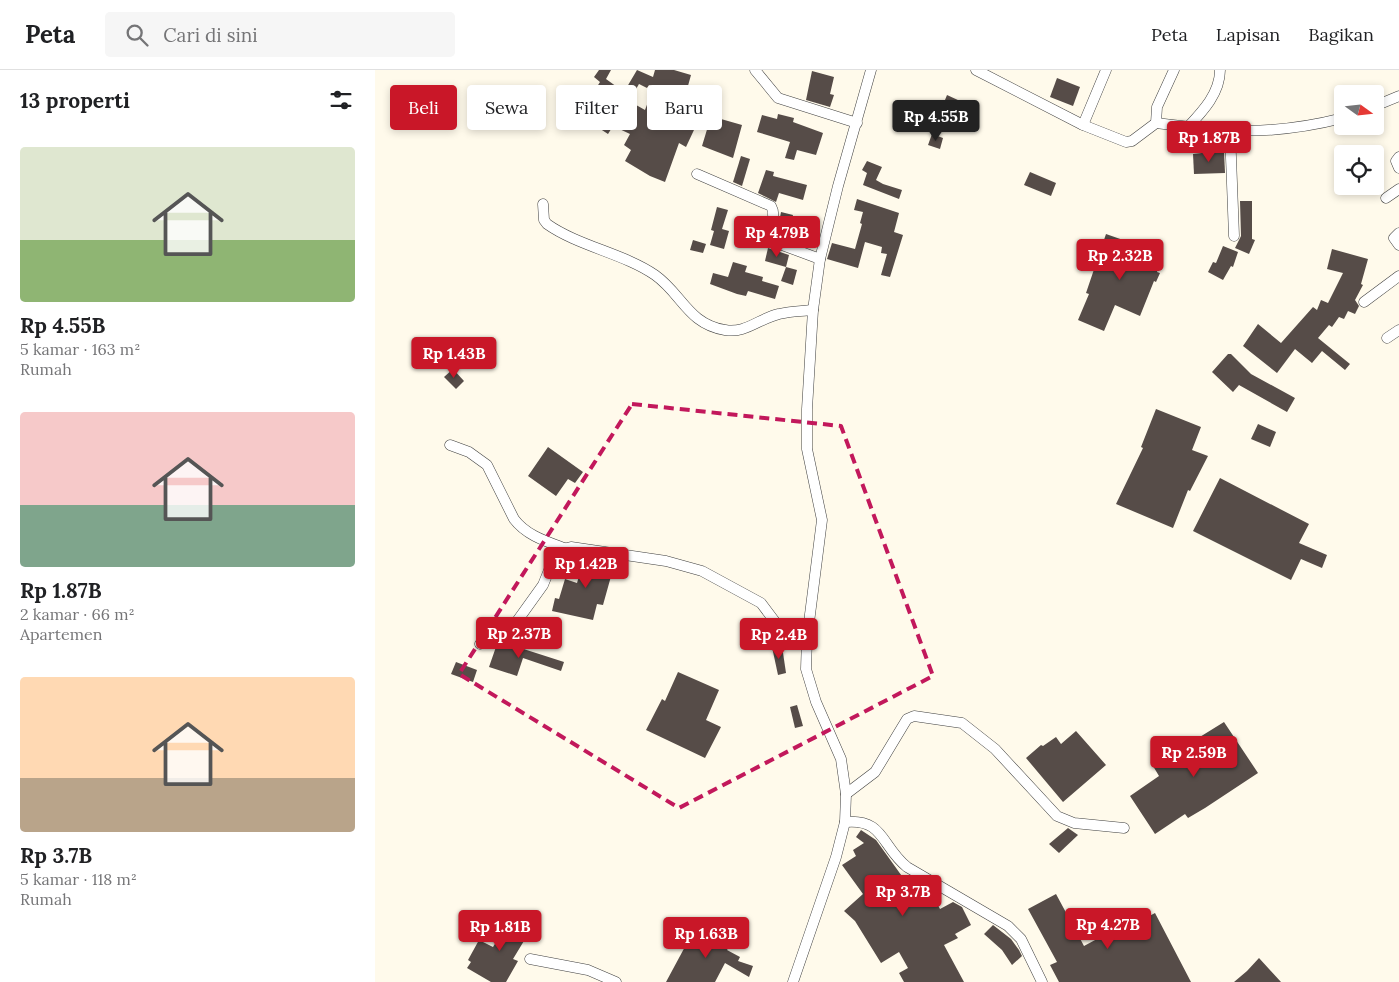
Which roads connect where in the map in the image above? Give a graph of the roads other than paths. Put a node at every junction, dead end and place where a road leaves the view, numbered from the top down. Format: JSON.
{"nodes":[{"id":1,"x":755,"y":70,"type":"edge"},
{"id":2,"x":871,"y":70,"type":"edge"},
{"id":3,"x":976,"y":70,"type":"edge"},
{"id":4,"x":1106,"y":70,"type":"edge"},
{"id":5,"x":1175,"y":70,"type":"edge"},
{"id":6,"x":1220,"y":70,"type":"edge"},
{"id":7,"x":996,"y":74,"type":"edge"},
{"id":8,"x":1399,"y":96,"type":"edge"},
{"id":9,"x":1384,"y":102,"type":"edge"},
{"id":10,"x":1334,"y":120,"type":"edge"},
{"id":11,"x":857,"y":123,"type":"junction"},
{"id":12,"x":1156,"y":123,"type":"junction"},
{"id":13,"x":1083,"y":125,"type":"junction"},
{"id":14,"x":1188,"y":127,"type":"junction"},
{"id":15,"x":1230,"y":132,"type":"junction"},
{"id":16,"x":1399,"y":157,"type":"edge"},
{"id":17,"x":1399,"y":168,"type":"edge"},
{"id":18,"x":697,"y":174,"type":"dead end"},
{"id":19,"x":1399,"y":190,"type":"edge"},
{"id":20,"x":1386,"y":198,"type":"dead end"},
{"id":21,"x":543,"y":204,"type":"dead end"},
{"id":22,"x":1399,"y":233,"type":"edge"},
{"id":23,"x":1233,"y":236,"type":"dead end"},
{"id":24,"x":1399,"y":245,"type":"edge"},
{"id":25,"x":820,"y":259,"type":"junction"},
{"id":26,"x":1399,"y":276,"type":"edge"},
{"id":27,"x":1364,"y":302,"type":"dead end"},
{"id":28,"x":813,"y":310,"type":"junction"},
{"id":29,"x":1399,"y":330,"type":"edge"},
{"id":30,"x":1387,"y":338,"type":"dead end"},
{"id":31,"x":450,"y":445,"type":"dead end"},
{"id":32,"x":564,"y":548,"type":"junction"},
{"id":33,"x":807,"y":638,"type":"junction"},
{"id":34,"x":480,"y":644,"type":"dead end"},
{"id":35,"x":847,"y":794,"type":"junction"},
{"id":36,"x":845,"y":822,"type":"junction"},
{"id":37,"x":1124,"y":828,"type":"dead end"},
{"id":38,"x":530,"y":959,"type":"dead end"},
{"id":39,"x":616,"y":982,"type":"edge"},
{"id":40,"x":793,"y":982,"type":"edge"},
{"id":41,"x":1042,"y":982,"type":"edge"}],
"edges":[{"from":1,"to":11,"type":"street"},
{"from":2,"to":11,"type":"street"},
{"from":3,"to":7,"type":"street"},
{"from":4,"to":13,"type":"street"},
{"from":5,"to":12,"type":"street"},
{"from":6,"to":14,"type":"street"},
{"from":7,"to":13,"type":"street"},
{"from":8,"to":9,"type":"street"},
{"from":10,"to":15,"type":"street"},
{"from":11,"to":25,"type":"street"},
{"from":12,"to":13,"type":"street"},
{"from":12,"to":14,"type":"street"},
{"from":14,"to":15,"type":"street"},
{"from":15,"to":23,"type":"street"},
{"from":16,"to":17,"type":"street"},
{"from":18,"to":25,"type":"street"},
{"from":19,"to":20,"type":"street"},
{"from":21,"to":28,"type":"street"},
{"from":22,"to":24,"type":"street"},
{"from":25,"to":28,"type":"street"},
{"from":26,"to":27,"type":"street"},
{"from":28,"to":33,"type":"street"},
{"from":29,"to":30,"type":"street"},
{"from":31,"to":32,"type":"street"},
{"from":32,"to":33,"type":"street"},
{"from":32,"to":34,"type":"street"},
{"from":33,"to":35,"type":"street"},
{"from":35,"to":36,"type":"street"},
{"from":35,"to":37,"type":"street"},
{"from":36,"to":40,"type":"street"},
{"from":36,"to":41,"type":"street"},
{"from":38,"to":39,"type":"street"}]}
